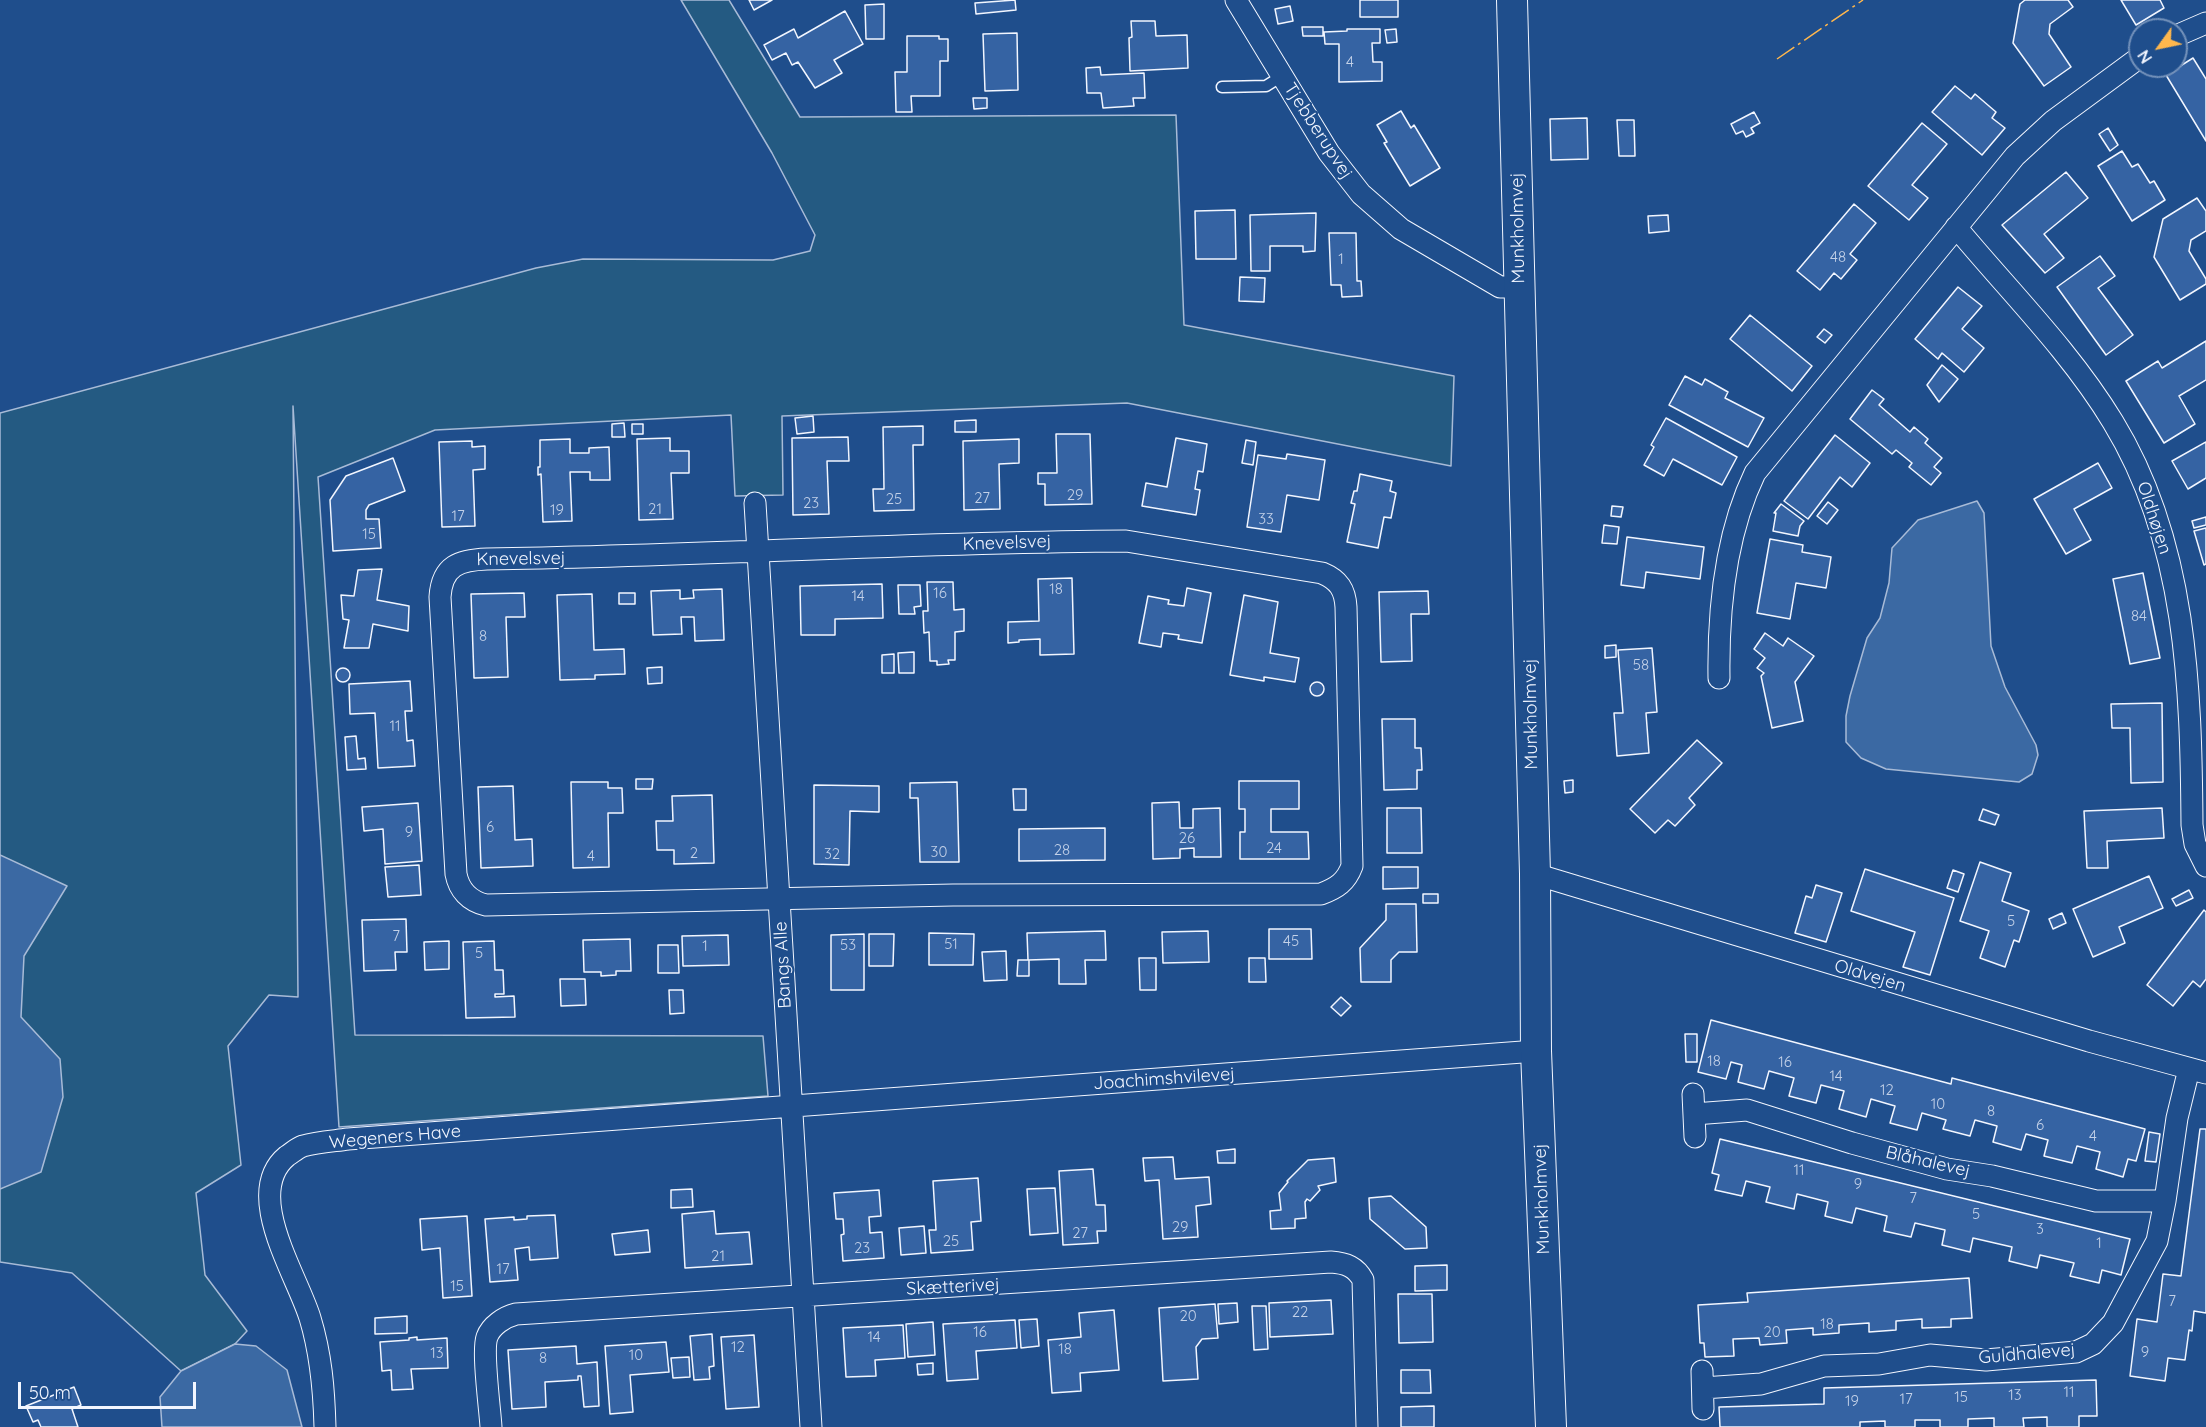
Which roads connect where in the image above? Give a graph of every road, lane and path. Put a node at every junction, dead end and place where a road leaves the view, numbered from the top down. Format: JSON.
{"nodes":[{"id":1,"x":1236,"y":0,"type":"edge"},
{"id":2,"x":1512,"y":0,"type":"edge"},
{"id":3,"x":2206,"y":23,"type":"edge"},
{"id":4,"x":2188,"y":31,"type":"edge"},
{"id":5,"x":2128,"y":66,"type":"edge"},
{"id":6,"x":1282,"y":76,"type":"junction"},
{"id":7,"x":1222,"y":87,"type":"dead end"},
{"id":8,"x":1956,"y":227,"type":"junction"},
{"id":9,"x":1519,"y":287,"type":"junction"},
{"id":10,"x":755,"y":503,"type":"dead end"},
{"id":11,"x":758,"y":551,"type":"junction"},
{"id":12,"x":1719,"y":678,"type":"dead end"},
{"id":13,"x":2206,"y":866,"type":"edge"},
{"id":14,"x":1535,"y":874,"type":"junction"},
{"id":15,"x":779,"y":899,"type":"junction"},
{"id":16,"x":1536,"y":1052,"type":"junction"},
{"id":17,"x":2197,"y":1071,"type":"edge"},
{"id":18,"x":791,"y":1106,"type":"junction"},
{"id":19,"x":1695,"y":1137,"type":"dead end"},
{"id":20,"x":2165,"y":1201,"type":"junction"},
{"id":21,"x":803,"y":1295,"type":"junction"},
{"id":22,"x":1703,"y":1409,"type":"dead end"},
{"id":23,"x":326,"y":1427,"type":"edge"},
{"id":24,"x":491,"y":1427,"type":"edge"},
{"id":25,"x":811,"y":1427,"type":"edge"},
{"id":26,"x":1367,"y":1427,"type":"edge"},
{"id":27,"x":1551,"y":1427,"type":"edge"}],
"edges":[{"from":1,"to":6,"type":"street","name":"Tjebberupvej"},
{"from":2,"to":9,"type":"street","name":"Munkholmvej"},
{"from":3,"to":4,"type":"street"},
{"from":5,"to":8,"type":"street"},
{"from":6,"to":7,"type":"lane"},
{"from":6,"to":9,"type":"street","name":"Tjebberupvej"},
{"from":8,"to":12,"type":"street"},
{"from":8,"to":13,"type":"street","name":"Oldhøjen"},
{"from":9,"to":14,"type":"street","name":"Munkholmvej"},
{"from":10,"to":11,"type":"street","name":"Bangs Alle"},
{"from":11,"to":15,"type":"street","name":"Bangs Alle"},
{"from":11,"to":15,"type":"street","name":"Knevelsvej"},
{"from":11,"to":15,"type":"street","name":"Knevelsvej"},
{"from":14,"to":16,"type":"street","name":"Munkholmvej"},
{"from":14,"to":17,"type":"street","name":"Oldvejen"},
{"from":15,"to":18,"type":"street","name":"Bangs Alle"},
{"from":16,"to":18,"type":"street","name":"Joachimshvilevej"},
{"from":16,"to":27,"type":"street","name":"Munkholmvej"},
{"from":17,"to":20,"type":"street","name":"Guldhalevej"},
{"from":18,"to":21,"type":"street","name":"Bangs Alle"},
{"from":18,"to":23,"type":"street","name":"Wegeners Have"},
{"from":19,"to":20,"type":"street","name":"Blåhalevej"},
{"from":20,"to":22,"type":"street","name":"Guldhalevej"},
{"from":21,"to":24,"type":"street","name":"Skætterivej"},
{"from":21,"to":25,"type":"street","name":"Bangs Alle"},
{"from":21,"to":26,"type":"street","name":"Skætterivej"}]}
